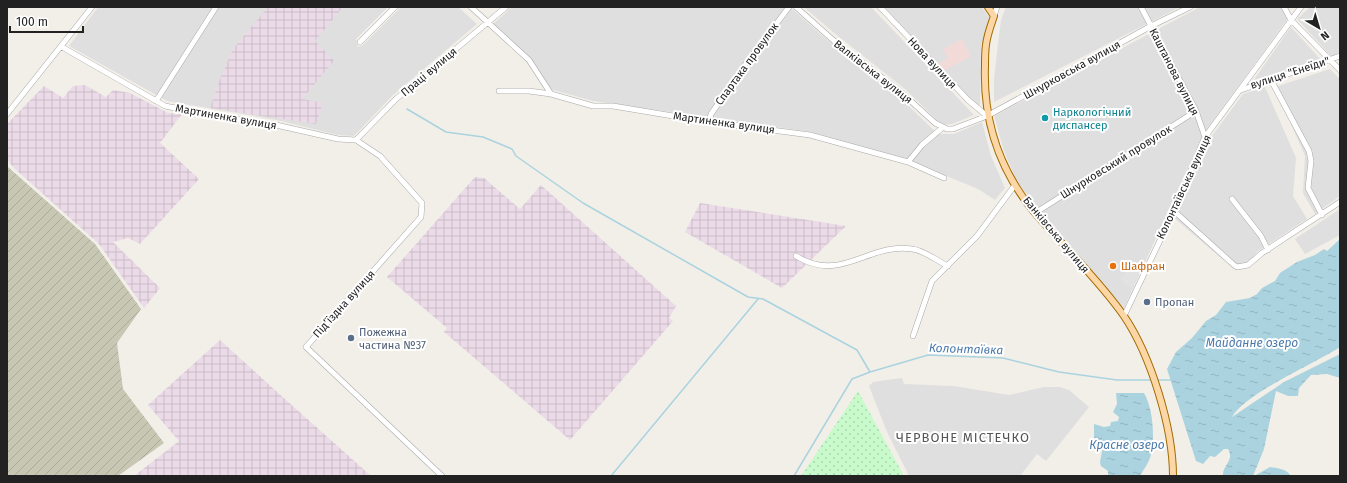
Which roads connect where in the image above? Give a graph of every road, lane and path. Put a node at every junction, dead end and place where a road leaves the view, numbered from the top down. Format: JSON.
{"nodes":[{"id":1,"x":92,"y":7,"type":"edge"},
{"id":2,"x":216,"y":7,"type":"edge"},
{"id":3,"x":395,"y":7,"type":"edge"},
{"id":4,"x":471,"y":7,"type":"edge"},
{"id":5,"x":506,"y":7,"type":"edge"},
{"id":6,"x":789,"y":7,"type":"edge"},
{"id":7,"x":796,"y":7,"type":"edge"},
{"id":8,"x":880,"y":7,"type":"edge"},
{"id":9,"x":988,"y":7,"type":"edge"},
{"id":10,"x":997,"y":7,"type":"edge"},
{"id":11,"x":1141,"y":7,"type":"edge"},
{"id":12,"x":1190,"y":7,"type":"edge"},
{"id":13,"x":1284,"y":7,"type":"edge"},
{"id":14,"x":1301,"y":7,"type":"edge"},
{"id":15,"x":994,"y":16,"type":"junction"},
{"id":16,"x":1291,"y":20,"type":"junction"},
{"id":17,"x":488,"y":22,"type":"junction"},
{"id":18,"x":1151,"y":26,"type":"junction"},
{"id":19,"x":360,"y":42,"type":"dead end"},
{"id":20,"x":62,"y":47,"type":"junction"},
{"id":21,"x":1340,"y":56,"type":"edge"},
{"id":22,"x":1330,"y":60,"type":"junction"},
{"id":23,"x":1340,"y":70,"type":"edge"},
{"id":24,"x":1271,"y":80,"type":"junction"},
{"id":25,"x":1240,"y":90,"type":"junction"},
{"id":26,"x":499,"y":91,"type":"dead end"},
{"id":27,"x":551,"y":94,"type":"junction"},
{"id":28,"x":156,"y":101,"type":"junction"},
{"id":29,"x":1196,"y":111,"type":"junction"},
{"id":30,"x":7,"y":114,"type":"edge"},
{"id":31,"x":987,"y":116,"type":"junction"},
{"id":32,"x":709,"y":122,"type":"junction"},
{"id":33,"x":942,"y":128,"type":"junction"},
{"id":34,"x":1205,"y":137,"type":"junction"},
{"id":35,"x":356,"y":140,"type":"junction"},
{"id":36,"x":908,"y":162,"type":"junction"},
{"id":37,"x":944,"y":178,"type":"dead end"},
{"id":38,"x":1015,"y":186,"type":"junction"},
{"id":39,"x":1232,"y":199,"type":"dead end"},
{"id":40,"x":1340,"y":202,"type":"edge"},
{"id":41,"x":1174,"y":211,"type":"junction"},
{"id":42,"x":1035,"y":213,"type":"junction"},
{"id":43,"x":1322,"y":214,"type":"junction"},
{"id":44,"x":1268,"y":250,"type":"junction"},
{"id":45,"x":796,"y":256,"type":"dead end"},
{"id":46,"x":948,"y":266,"type":"junction"},
{"id":47,"x":1124,"y":316,"type":"junction"},
{"id":48,"x":913,"y":336,"type":"dead end"},
{"id":49,"x":442,"y":476,"type":"edge"},
{"id":50,"x":1173,"y":476,"type":"edge"}],
"edges":[{"from":1,"to":20,"type":"street"},
{"from":2,"to":28,"type":"street"},
{"from":3,"to":19,"type":"street"},
{"from":4,"to":17,"type":"street"},
{"from":5,"to":17,"type":"street","name":"Праці вулиця"},
{"from":6,"to":32,"type":"street","name":"Спартака провулок"},
{"from":7,"to":33,"type":"street","name":"Валківська вулиця"},
{"from":8,"to":31,"type":"street","name":"Нова вулиця"},
{"from":9,"to":15,"type":"main road"},
{"from":10,"to":15,"type":"street","name":"Банківська вулиця"},
{"from":11,"to":18,"type":"street","name":"Каштанова вулиця"},
{"from":12,"to":18,"type":"street","name":"Шнурковська вулиця"},
{"from":13,"to":16,"type":"street"},
{"from":14,"to":16,"type":"street","name":"Колонтаївська вулиця"},
{"from":15,"to":31,"type":"main road","name":"Банківська вулиця"},
{"from":16,"to":22,"type":"street"},
{"from":16,"to":25,"type":"street","name":"Колонтаївська вулиця"},
{"from":17,"to":27,"type":"street"},
{"from":17,"to":35,"type":"street","name":"Праці вулиця"},
{"from":18,"to":29,"type":"street","name":"Каштанова вулиця"},
{"from":18,"to":31,"type":"street","name":"Шнурковська вулиця"},
{"from":20,"to":28,"type":"street","name":"Мартиненка вулиця"},
{"from":20,"to":30,"type":"street"},
{"from":21,"to":22,"type":"street","name":"вулиця \"Енеїди\""},
{"from":22,"to":23,"type":"street"},
{"from":22,"to":24,"type":"street","name":"вулиця \"Енеїди\""},
{"from":24,"to":25,"type":"street","name":"вулиця \"Енеїди\""},
{"from":24,"to":43,"type":"street"},
{"from":25,"to":34,"type":"street","name":"Колонтаївська вулиця"},
{"from":26,"to":27,"type":"street","name":"Мартиненка вулиця"},
{"from":27,"to":32,"type":"street","name":"Мартиненка вулиця"},
{"from":28,"to":35,"type":"street","name":"Мартиненка вулиця"},
{"from":29,"to":34,"type":"street","name":"Каштанова вулиця"},
{"from":29,"to":42,"type":"street","name":"Шнурковський провулок"},
{"from":31,"to":33,"type":"street","name":"Шнурковська вулиця"},
{"from":31,"to":38,"type":"main road","name":"Банківська вулиця"},
{"from":32,"to":36,"type":"street","name":"Мартиненка вулиця"},
{"from":33,"to":36,"type":"street"},
{"from":34,"to":41,"type":"street","name":"Колонтаївська вулиця"},
{"from":35,"to":49,"type":"street","name":"Під’їздна вулиця"},
{"from":36,"to":37,"type":"street","name":"Мартиненка вулиця"},
{"from":38,"to":42,"type":"main road","name":"Банківська вулиця"},
{"from":38,"to":46,"type":"street"},
{"from":39,"to":44,"type":"street"},
{"from":40,"to":43,"type":"street"},
{"from":41,"to":44,"type":"street"},
{"from":41,"to":47,"type":"street","name":"Колонтаївська вулиця"},
{"from":42,"to":47,"type":"main road","name":"Банківська вулиця"},
{"from":43,"to":44,"type":"street"},
{"from":45,"to":46,"type":"street"},
{"from":46,"to":48,"type":"street"},
{"from":47,"to":50,"type":"main road","name":"Банківська вулиця"}]}
